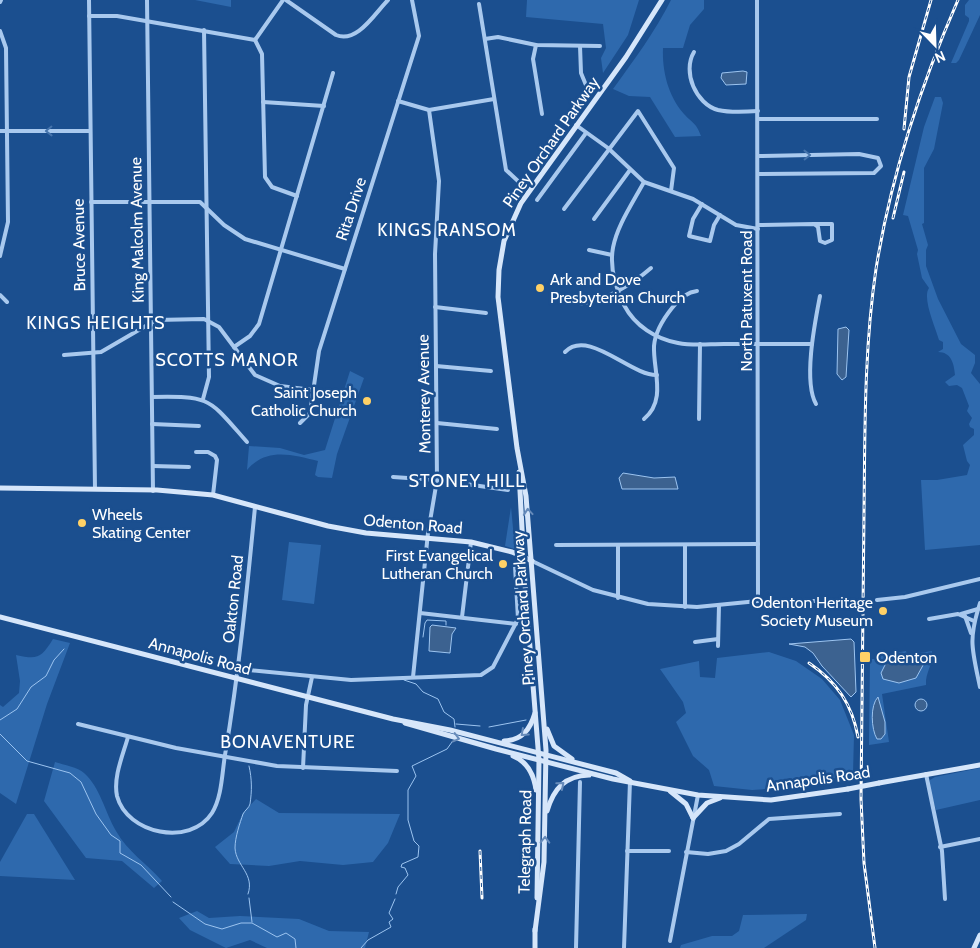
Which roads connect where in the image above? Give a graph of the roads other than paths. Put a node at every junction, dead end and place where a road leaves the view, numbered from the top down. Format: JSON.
{"nodes":[{"id":1,"x":89,"y":0,"type":"edge"},
{"id":2,"x":146,"y":0,"type":"edge"},
{"id":3,"x":284,"y":0,"type":"edge"},
{"id":4,"x":388,"y":0,"type":"edge"},
{"id":5,"x":412,"y":0,"type":"edge"},
{"id":6,"x":662,"y":0,"type":"edge"},
{"id":7,"x":758,"y":0,"type":"edge"},
{"id":8,"x":479,"y":4,"type":"dead end"},
{"id":9,"x":89,"y":16,"type":"junction"},
{"id":10,"x":147,"y":21,"type":"junction"},
{"id":11,"x":204,"y":30,"type":"junction"},
{"id":12,"x":0,"y":31,"type":"edge"},
{"id":13,"x":485,"y":39,"type":"junction"},
{"id":14,"x":255,"y":40,"type":"junction"},
{"id":15,"x":536,"y":45,"type":"junction"},
{"id":16,"x":580,"y":46,"type":"junction"},
{"id":17,"x":600,"y":46,"type":"dead end"},
{"id":18,"x":694,"y":52,"type":"dead end"},
{"id":19,"x":334,"y":73,"type":"dead end"},
{"id":20,"x":0,"y":74,"type":"edge"},
{"id":21,"x":6,"y":74,"type":"junction"},
{"id":22,"x":588,"y":90,"type":"dead end"},
{"id":23,"x":494,"y":99,"type":"junction"},
{"id":24,"x":398,"y":101,"type":"junction"},
{"id":25,"x":263,"y":102,"type":"junction"},
{"id":26,"x":324,"y":106,"type":"junction"},
{"id":27,"x":429,"y":110,"type":"junction"},
{"id":28,"x":758,"y":111,"type":"junction"},
{"id":29,"x":542,"y":114,"type":"dead end"},
{"id":30,"x":758,"y":119,"type":"junction"},
{"id":31,"x":877,"y":119,"type":"dead end"},
{"id":32,"x":576,"y":125,"type":"junction"},
{"id":33,"x":90,"y":130,"type":"junction"},
{"id":34,"x":0,"y":132,"type":"edge"},
{"id":35,"x":7,"y":132,"type":"junction"},
{"id":36,"x":586,"y":133,"type":"junction"},
{"id":37,"x":608,"y":148,"type":"junction"},
{"id":38,"x":758,"y":156,"type":"junction"},
{"id":39,"x":630,"y":170,"type":"junction"},
{"id":40,"x":758,"y":174,"type":"junction"},
{"id":41,"x":519,"y":182,"type":"dead end"},
{"id":42,"x":644,"y":182,"type":"junction"},
{"id":43,"x":671,"y":191,"type":"junction"},
{"id":44,"x":297,"y":196,"type":"junction"},
{"id":45,"x":537,"y":200,"type":"dead end"},
{"id":46,"x":149,"y":201,"type":"junction"},
{"id":47,"x":91,"y":202,"type":"junction"},
{"id":48,"x":702,"y":204,"type":"junction"},
{"id":49,"x":206,"y":206,"type":"junction"},
{"id":50,"x":564,"y":210,"type":"dead end"},
{"id":51,"x":720,"y":216,"type":"junction"},
{"id":52,"x":594,"y":219,"type":"dead end"},
{"id":53,"x":814,"y":224,"type":"junction"},
{"id":54,"x":758,"y":227,"type":"junction"},
{"id":55,"x":282,"y":250,"type":"junction"},
{"id":56,"x":589,"y":250,"type":"dead end"},
{"id":57,"x":612,"y":255,"type":"junction"},
{"id":58,"x":0,"y":256,"type":"edge"},
{"id":59,"x":651,"y":268,"type":"dead end"},
{"id":60,"x":345,"y":269,"type":"junction"},
{"id":61,"x":617,"y":290,"type":"junction"},
{"id":62,"x":697,"y":291,"type":"dead end"},
{"id":63,"x":0,"y":295,"type":"edge"},
{"id":64,"x":820,"y":296,"type":"dead end"},
{"id":65,"x":7,"y":302,"type":"dead end"},
{"id":66,"x":579,"y":303,"type":"dead end"},
{"id":67,"x":435,"y":307,"type":"junction"},
{"id":68,"x":486,"y":313,"type":"dead end"},
{"id":69,"x":208,"y":321,"type":"junction"},
{"id":70,"x":150,"y":322,"type":"junction"},
{"id":71,"x":657,"y":335,"type":"junction"},
{"id":72,"x":700,"y":344,"type":"junction"},
{"id":73,"x":758,"y":344,"type":"junction"},
{"id":74,"x":812,"y":344,"type":"junction"},
{"id":75,"x":234,"y":347,"type":"junction"},
{"id":76,"x":565,"y":352,"type":"dead end"},
{"id":77,"x":93,"y":354,"type":"junction"},
{"id":78,"x":64,"y":355,"type":"dead end"},
{"id":79,"x":436,"y":366,"type":"junction"},
{"id":80,"x":491,"y":371,"type":"dead end"},
{"id":81,"x":657,"y":375,"type":"junction"},
{"id":82,"x":313,"y":390,"type":"junction"},
{"id":83,"x":152,"y":396,"type":"junction"},
{"id":84,"x":203,"y":399,"type":"junction"},
{"id":85,"x":816,"y":404,"type":"dead end"},
{"id":86,"x":644,"y":419,"type":"dead end"},
{"id":87,"x":698,"y":419,"type":"dead end"},
{"id":88,"x":300,"y":423,"type":"dead end"},
{"id":89,"x":437,"y":423,"type":"junction"},
{"id":90,"x":152,"y":424,"type":"junction"},
{"id":91,"x":199,"y":426,"type":"dead end"},
{"id":92,"x":497,"y":429,"type":"dead end"},
{"id":93,"x":248,"y":442,"type":"dead end"},
{"id":94,"x":196,"y":452,"type":"dead end"},
{"id":95,"x":519,"y":460,"type":"junction"},
{"id":96,"x":153,"y":466,"type":"junction"},
{"id":97,"x":189,"y":467,"type":"dead end"},
{"id":98,"x":393,"y":477,"type":"dead end"},
{"id":99,"x":437,"y":480,"type":"junction"},
{"id":100,"x":0,"y":488,"type":"edge"},
{"id":101,"x":95,"y":489,"type":"junction"},
{"id":102,"x":508,"y":490,"type":"dead end"},
{"id":103,"x":153,"y":491,"type":"junction"},
{"id":104,"x":213,"y":495,"type":"junction"},
{"id":105,"x":255,"y":507,"type":"junction"},
{"id":106,"x":429,"y":537,"type":"junction"},
{"id":107,"x":471,"y":542,"type":"junction"},
{"id":108,"x":758,"y":544,"type":"junction"},
{"id":109,"x":556,"y":545,"type":"dead end"},
{"id":110,"x":618,"y":545,"type":"junction"},
{"id":111,"x":685,"y":545,"type":"junction"},
{"id":112,"x":523,"y":557,"type":"junction"},
{"id":113,"x":532,"y":561,"type":"junction"},
{"id":114,"x":515,"y":566,"type":"dead end"},
{"id":115,"x":980,"y":579,"type":"edge"},
{"id":116,"x":516,"y":585,"type":"junction"},
{"id":117,"x":525,"y":585,"type":"junction"},
{"id":118,"x":618,"y":598,"type":"junction"},
{"id":119,"x":876,"y":600,"type":"dead end"},
{"id":120,"x":758,"y":601,"type":"junction"},
{"id":121,"x":817,"y":601,"type":"dead end"},
{"id":122,"x":980,"y":603,"type":"edge"},
{"id":123,"x":719,"y":605,"type":"junction"},
{"id":124,"x":685,"y":607,"type":"junction"},
{"id":125,"x":978,"y":609,"type":"junction"},
{"id":126,"x":420,"y":613,"type":"junction"},
{"id":127,"x":960,"y":614,"type":"junction"},
{"id":128,"x":966,"y":616,"type":"junction"},
{"id":129,"x":0,"y":617,"type":"edge"},
{"id":130,"x":462,"y":618,"type":"junction"},
{"id":131,"x":929,"y":619,"type":"dead end"},
{"id":132,"x":974,"y":621,"type":"junction"},
{"id":133,"x":516,"y":624,"type":"junction"},
{"id":134,"x":971,"y":633,"type":"junction"},
{"id":135,"x":718,"y":639,"type":"junction"},
{"id":136,"x":695,"y":642,"type":"dead end"},
{"id":137,"x":718,"y":646,"type":"dead end"},
{"id":138,"x":239,"y":669,"type":"junction"},
{"id":139,"x":312,"y":677,"type":"junction"},
{"id":140,"x":413,"y":677,"type":"junction"},
{"id":141,"x":238,"y":678,"type":"junction"},
{"id":142,"x":980,"y":687,"type":"edge"},
{"id":143,"x":308,"y":697,"type":"junction"},
{"id":144,"x":536,"y":708,"type":"junction"},
{"id":145,"x":393,"y":719,"type":"junction"},
{"id":146,"x":544,"y":719,"type":"junction"},
{"id":147,"x":78,"y":724,"type":"dead end"},
{"id":148,"x":128,"y":737,"type":"junction"},
{"id":149,"x":498,"y":742,"type":"junction"},
{"id":150,"x":496,"y":749,"type":"junction"},
{"id":151,"x":539,"y":753,"type":"junction"},
{"id":152,"x":546,"y":755,"type":"junction"},
{"id":153,"x":224,"y":757,"type":"junction"},
{"id":154,"x":539,"y":760,"type":"junction"},
{"id":155,"x":546,"y":762,"type":"junction"},
{"id":156,"x":582,"y":764,"type":"junction"},
{"id":157,"x":980,"y":765,"type":"edge"},
{"id":158,"x":303,"y":768,"type":"junction"},
{"id":159,"x":397,"y":771,"type":"dead end"},
{"id":160,"x":926,"y":774,"type":"junction"},
{"id":161,"x":597,"y":775,"type":"junction"},
{"id":162,"x":630,"y":780,"type":"junction"},
{"id":163,"x":580,"y":782,"type":"dead end"},
{"id":164,"x":668,"y":790,"type":"junction"},
{"id":165,"x":698,"y":794,"type":"junction"},
{"id":166,"x":725,"y":797,"type":"junction"},
{"id":167,"x":539,"y":803,"type":"junction"},
{"id":168,"x":840,"y":814,"type":"dead end"},
{"id":169,"x":545,"y":818,"type":"junction"},
{"id":170,"x":693,"y":818,"type":"junction"},
{"id":171,"x":980,"y":839,"type":"edge"},
{"id":172,"x":940,"y":847,"type":"junction"},
{"id":173,"x":627,"y":851,"type":"junction"},
{"id":174,"x":669,"y":851,"type":"dead end"},
{"id":175,"x":686,"y":852,"type":"junction"},
{"id":176,"x":945,"y":898,"type":"dead end"},
{"id":177,"x":535,"y":931,"type":"junction"},
{"id":178,"x":980,"y":936,"type":"edge"},
{"id":179,"x":670,"y":941,"type":"dead end"},
{"id":180,"x":535,"y":948,"type":"edge"},
{"id":181,"x":576,"y":948,"type":"edge"},
{"id":182,"x":624,"y":948,"type":"edge"},
{"id":183,"x":974,"y":948,"type":"edge"}],
"edges":[{"from":1,"to":9,"type":"street","name":"Bruce Avenue"},
{"from":2,"to":10,"type":"street","name":"King Malcolm Avenue"},
{"from":3,"to":4,"type":"street"},
{"from":3,"to":14,"type":"street"},
{"from":5,"to":24,"type":"street","name":"Rita Drive"},
{"from":6,"to":32,"type":"main road","name":"Piney Orchard Parkway"},
{"from":7,"to":28,"type":"street","name":"North Patuxent Road"},
{"from":8,"to":13,"type":"street"},
{"from":9,"to":10,"type":"street"},
{"from":9,"to":33,"type":"street","name":"Bruce Avenue"},
{"from":10,"to":11,"type":"street"},
{"from":10,"to":46,"type":"street","name":"King Malcolm Avenue"},
{"from":11,"to":14,"type":"street"},
{"from":11,"to":49,"type":"street"},
{"from":12,"to":21,"type":"street"},
{"from":13,"to":15,"type":"street"},
{"from":13,"to":23,"type":"street"},
{"from":14,"to":25,"type":"street"},
{"from":15,"to":16,"type":"street"},
{"from":15,"to":29,"type":"street"},
{"from":16,"to":17,"type":"street"},
{"from":16,"to":22,"type":"street"},
{"from":18,"to":28,"type":"street"},
{"from":19,"to":26,"type":"street"},
{"from":20,"to":21,"type":"street"},
{"from":21,"to":35,"type":"street"},
{"from":23,"to":27,"type":"street"},
{"from":23,"to":41,"type":"street"},
{"from":24,"to":27,"type":"street"},
{"from":24,"to":60,"type":"street","name":"Rita Drive"},
{"from":25,"to":26,"type":"street"},
{"from":25,"to":44,"type":"street"},
{"from":26,"to":44,"type":"street"},
{"from":27,"to":67,"type":"street","name":"Monterey Avenue"},
{"from":28,"to":30,"type":"street","name":"North Patuxent Road"},
{"from":30,"to":31,"type":"street"},
{"from":30,"to":38,"type":"street","name":"North Patuxent Road"},
{"from":32,"to":36,"type":"street"},
{"from":32,"to":95,"type":"main road","name":"Piney Orchard Parkway"},
{"from":33,"to":35,"type":"street","one_way":true},
{"from":33,"to":47,"type":"street","name":"Bruce Avenue"},
{"from":34,"to":35,"type":"street"},
{"from":35,"to":58,"type":"street"},
{"from":36,"to":37,"type":"street"},
{"from":36,"to":45,"type":"street"},
{"from":37,"to":39,"type":"street"},
{"from":37,"to":43,"type":"street"},
{"from":37,"to":50,"type":"street"},
{"from":38,"to":40,"type":"street","name":"North Patuxent Road"},
{"from":38,"to":40,"type":"street","one_way":true},
{"from":39,"to":42,"type":"street"},
{"from":39,"to":52,"type":"street"},
{"from":40,"to":54,"type":"street","name":"North Patuxent Road"},
{"from":42,"to":43,"type":"street"},
{"from":42,"to":57,"type":"street"},
{"from":43,"to":48,"type":"street"},
{"from":44,"to":55,"type":"street"},
{"from":46,"to":47,"type":"street"},
{"from":46,"to":49,"type":"street"},
{"from":46,"to":70,"type":"street","name":"King Malcolm Avenue"},
{"from":47,"to":77,"type":"street","name":"Bruce Avenue"},
{"from":48,"to":51,"type":"street"},
{"from":48,"to":51,"type":"street"},
{"from":49,"to":55,"type":"street"},
{"from":49,"to":69,"type":"street"},
{"from":51,"to":54,"type":"street"},
{"from":53,"to":53,"type":"street"},
{"from":53,"to":54,"type":"street"},
{"from":54,"to":73,"type":"street","name":"North Patuxent Road"},
{"from":55,"to":60,"type":"street"},
{"from":55,"to":75,"type":"street"},
{"from":56,"to":57,"type":"street"},
{"from":57,"to":61,"type":"street"},
{"from":59,"to":61,"type":"street"},
{"from":60,"to":82,"type":"street","name":"Rita Drive"},
{"from":61,"to":66,"type":"street"},
{"from":61,"to":71,"type":"street"},
{"from":62,"to":71,"type":"street"},
{"from":63,"to":65,"type":"street"},
{"from":64,"to":74,"type":"street"},
{"from":67,"to":68,"type":"street"},
{"from":67,"to":79,"type":"street","name":"Monterey Avenue"},
{"from":69,"to":70,"type":"street"},
{"from":69,"to":75,"type":"street"},
{"from":69,"to":84,"type":"street"},
{"from":70,"to":77,"type":"street"},
{"from":70,"to":83,"type":"street","name":"King Malcolm Avenue"},
{"from":71,"to":72,"type":"street"},
{"from":71,"to":81,"type":"street"},
{"from":72,"to":73,"type":"street"},
{"from":72,"to":87,"type":"street"},
{"from":73,"to":74,"type":"street"},
{"from":73,"to":108,"type":"street","name":"North Patuxent Road"},
{"from":74,"to":85,"type":"street"},
{"from":75,"to":82,"type":"street"},
{"from":76,"to":81,"type":"street"},
{"from":77,"to":78,"type":"street"},
{"from":77,"to":101,"type":"street","name":"Bruce Avenue"},
{"from":79,"to":80,"type":"street"},
{"from":79,"to":89,"type":"street","name":"Monterey Avenue"},
{"from":81,"to":86,"type":"street"},
{"from":82,"to":88,"type":"street","name":"Rita Drive"},
{"from":83,"to":84,"type":"street"},
{"from":83,"to":90,"type":"street","name":"King Malcolm Avenue"},
{"from":84,"to":93,"type":"street"},
{"from":89,"to":92,"type":"street"},
{"from":89,"to":99,"type":"street","name":"Monterey Avenue"},
{"from":90,"to":91,"type":"street"},
{"from":90,"to":96,"type":"street","name":"King Malcolm Avenue"},
{"from":94,"to":104,"type":"street"},
{"from":95,"to":112,"type":"main road","name":"Piney Orchard Parkway"},
{"from":113,"to":95,"type":"main road","name":"Piney Orchard Parkway","one_way":true},
{"from":96,"to":97,"type":"street"},
{"from":96,"to":103,"type":"street","name":"King Malcolm Avenue"},
{"from":98,"to":99,"type":"street"},
{"from":99,"to":102,"type":"street"},
{"from":99,"to":106,"type":"street","name":"Monterey Avenue"},
{"from":100,"to":101,"type":"main road","name":"Odenton Road"},
{"from":101,"to":103,"type":"main road","name":"Odenton Road"},
{"from":103,"to":104,"type":"main road","name":"Odenton Road"},
{"from":104,"to":105,"type":"main road","name":"Odenton Road"},
{"from":105,"to":106,"type":"main road","name":"Odenton Road"},
{"from":105,"to":138,"type":"street","name":"Oakton Road"},
{"from":106,"to":107,"type":"main road","name":"Odenton Road"},
{"from":106,"to":126,"type":"street","name":"Monterey Avenue"},
{"from":107,"to":112,"type":"main road","name":"Odenton Road"},
{"from":107,"to":130,"type":"street"},
{"from":108,"to":111,"type":"street"},
{"from":108,"to":120,"type":"street","name":"North Patuxent Road"},
{"from":109,"to":110,"type":"street"},
{"from":110,"to":111,"type":"street"},
{"from":110,"to":118,"type":"street"},
{"from":111,"to":124,"type":"street"},
{"from":112,"to":113,"type":"main road","name":"Odenton Road"},
{"from":112,"to":117,"type":"main road","name":"Piney Orchard Parkway"},
{"from":113,"to":118,"type":"street","name":"Odenton Road"},
{"from":113,"to":146,"type":"main road","name":"Piney Orchard Parkway"},
{"from":114,"to":116,"type":"street"},
{"from":115,"to":119,"type":"street"},
{"from":116,"to":117,"type":"street"},
{"from":116,"to":133,"type":"street"},
{"from":117,"to":144,"type":"main road","name":"Piney Orchard Parkway"},
{"from":118,"to":124,"type":"street","name":"Odenton Road"},
{"from":120,"to":121,"type":"street","name":"Odenton Road"},
{"from":120,"to":123,"type":"street","name":"Odenton Road"},
{"from":122,"to":125,"type":"street"},
{"from":123,"to":124,"type":"street","name":"Odenton Road"},
{"from":123,"to":135,"type":"street"},
{"from":125,"to":127,"type":"street"},
{"from":125,"to":132,"type":"street"},
{"from":126,"to":130,"type":"street"},
{"from":126,"to":140,"type":"street","name":"Monterey Avenue"},
{"from":127,"to":128,"type":"street"},
{"from":127,"to":131,"type":"street"},
{"from":128,"to":132,"type":"street"},
{"from":128,"to":134,"type":"street"},
{"from":129,"to":141,"type":"main road","name":"Annapolis Road"},
{"from":130,"to":133,"type":"street"},
{"from":132,"to":134,"type":"street"},
{"from":133,"to":140,"type":"street"},
{"from":134,"to":142,"type":"street"},
{"from":135,"to":136,"type":"street"},
{"from":135,"to":137,"type":"street"},
{"from":138,"to":139,"type":"street"},
{"from":138,"to":141,"type":"street","name":"Oakton Road"},
{"from":139,"to":140,"type":"street"},
{"from":139,"to":143,"type":"street"},
{"from":141,"to":143,"type":"main road","name":"Annapolis Road"},
{"from":141,"to":153,"type":"street","name":"Oakton Road"},
{"from":143,"to":145,"type":"main road","name":"Annapolis Road"},
{"from":143,"to":158,"type":"street"},
{"from":144,"to":149,"type":"main road","one_way":true},
{"from":144,"to":151,"type":"main road","name":"Piney Orchard Parkway"},
{"from":145,"to":149,"type":"main road","name":"Annapolis Road"},
{"from":145,"to":150,"type":"main road","name":"Annapolis Road","one_way":true},
{"from":146,"to":152,"type":"main road","name":"Piney Orchard Parkway"},
{"from":146,"to":156,"type":"main road"},
{"from":147,"to":148,"type":"street"},
{"from":148,"to":153,"type":"street"},
{"from":148,"to":153,"type":"street","name":"Oakton Road"},
{"from":149,"to":151,"type":"main road","name":"Annapolis Road"},
{"from":150,"to":154,"type":"main road","name":"Annapolis Road"},
{"from":150,"to":167,"type":"main road"},
{"from":151,"to":152,"type":"main road","name":"Annapolis Road"},
{"from":151,"to":154,"type":"main road","name":"Telegraph Road"},
{"from":152,"to":155,"type":"main road","name":"Telegraph Road"},
{"from":152,"to":156,"type":"main road","name":"Annapolis Road"},
{"from":153,"to":158,"type":"street"},
{"from":154,"to":155,"type":"main road","name":"Annapolis Road"},
{"from":154,"to":167,"type":"main road","name":"Telegraph Road"},
{"from":155,"to":161,"type":"main road","name":"Annapolis Road"},
{"from":155,"to":169,"type":"main road","name":"Telegraph Road"},
{"from":156,"to":162,"type":"main road","name":"Annapolis Road"},
{"from":157,"to":160,"type":"main road","name":"Annapolis Road"},
{"from":158,"to":159,"type":"street"},
{"from":160,"to":166,"type":"main road","name":"Annapolis Road","bridge":true},
{"from":160,"to":172,"type":"street"},
{"from":161,"to":162,"type":"main road","name":"Annapolis Road"},
{"from":169,"to":161,"type":"main road","one_way":true},
{"from":162,"to":164,"type":"main road","name":"Annapolis Road"},
{"from":162,"to":173,"type":"street"},
{"from":163,"to":181,"type":"street"},
{"from":164,"to":165,"type":"main road","name":"Annapolis Road"},
{"from":164,"to":170,"type":"main road"},
{"from":165,"to":166,"type":"main road","name":"Annapolis Road"},
{"from":165,"to":170,"type":"street"},
{"from":166,"to":170,"type":"main road"},
{"from":167,"to":177,"type":"main road","name":"Telegraph Road"},
{"from":168,"to":175,"type":"street"},
{"from":177,"to":169,"type":"main road","name":"Telegraph Road","one_way":true},
{"from":170,"to":175,"type":"street"},
{"from":171,"to":172,"type":"street"},
{"from":172,"to":176,"type":"street"},
{"from":173,"to":174,"type":"street"},
{"from":173,"to":182,"type":"street"},
{"from":175,"to":179,"type":"street"},
{"from":177,"to":180,"type":"main road","name":"Telegraph Road"},
{"from":178,"to":183,"type":"main road"}]}
